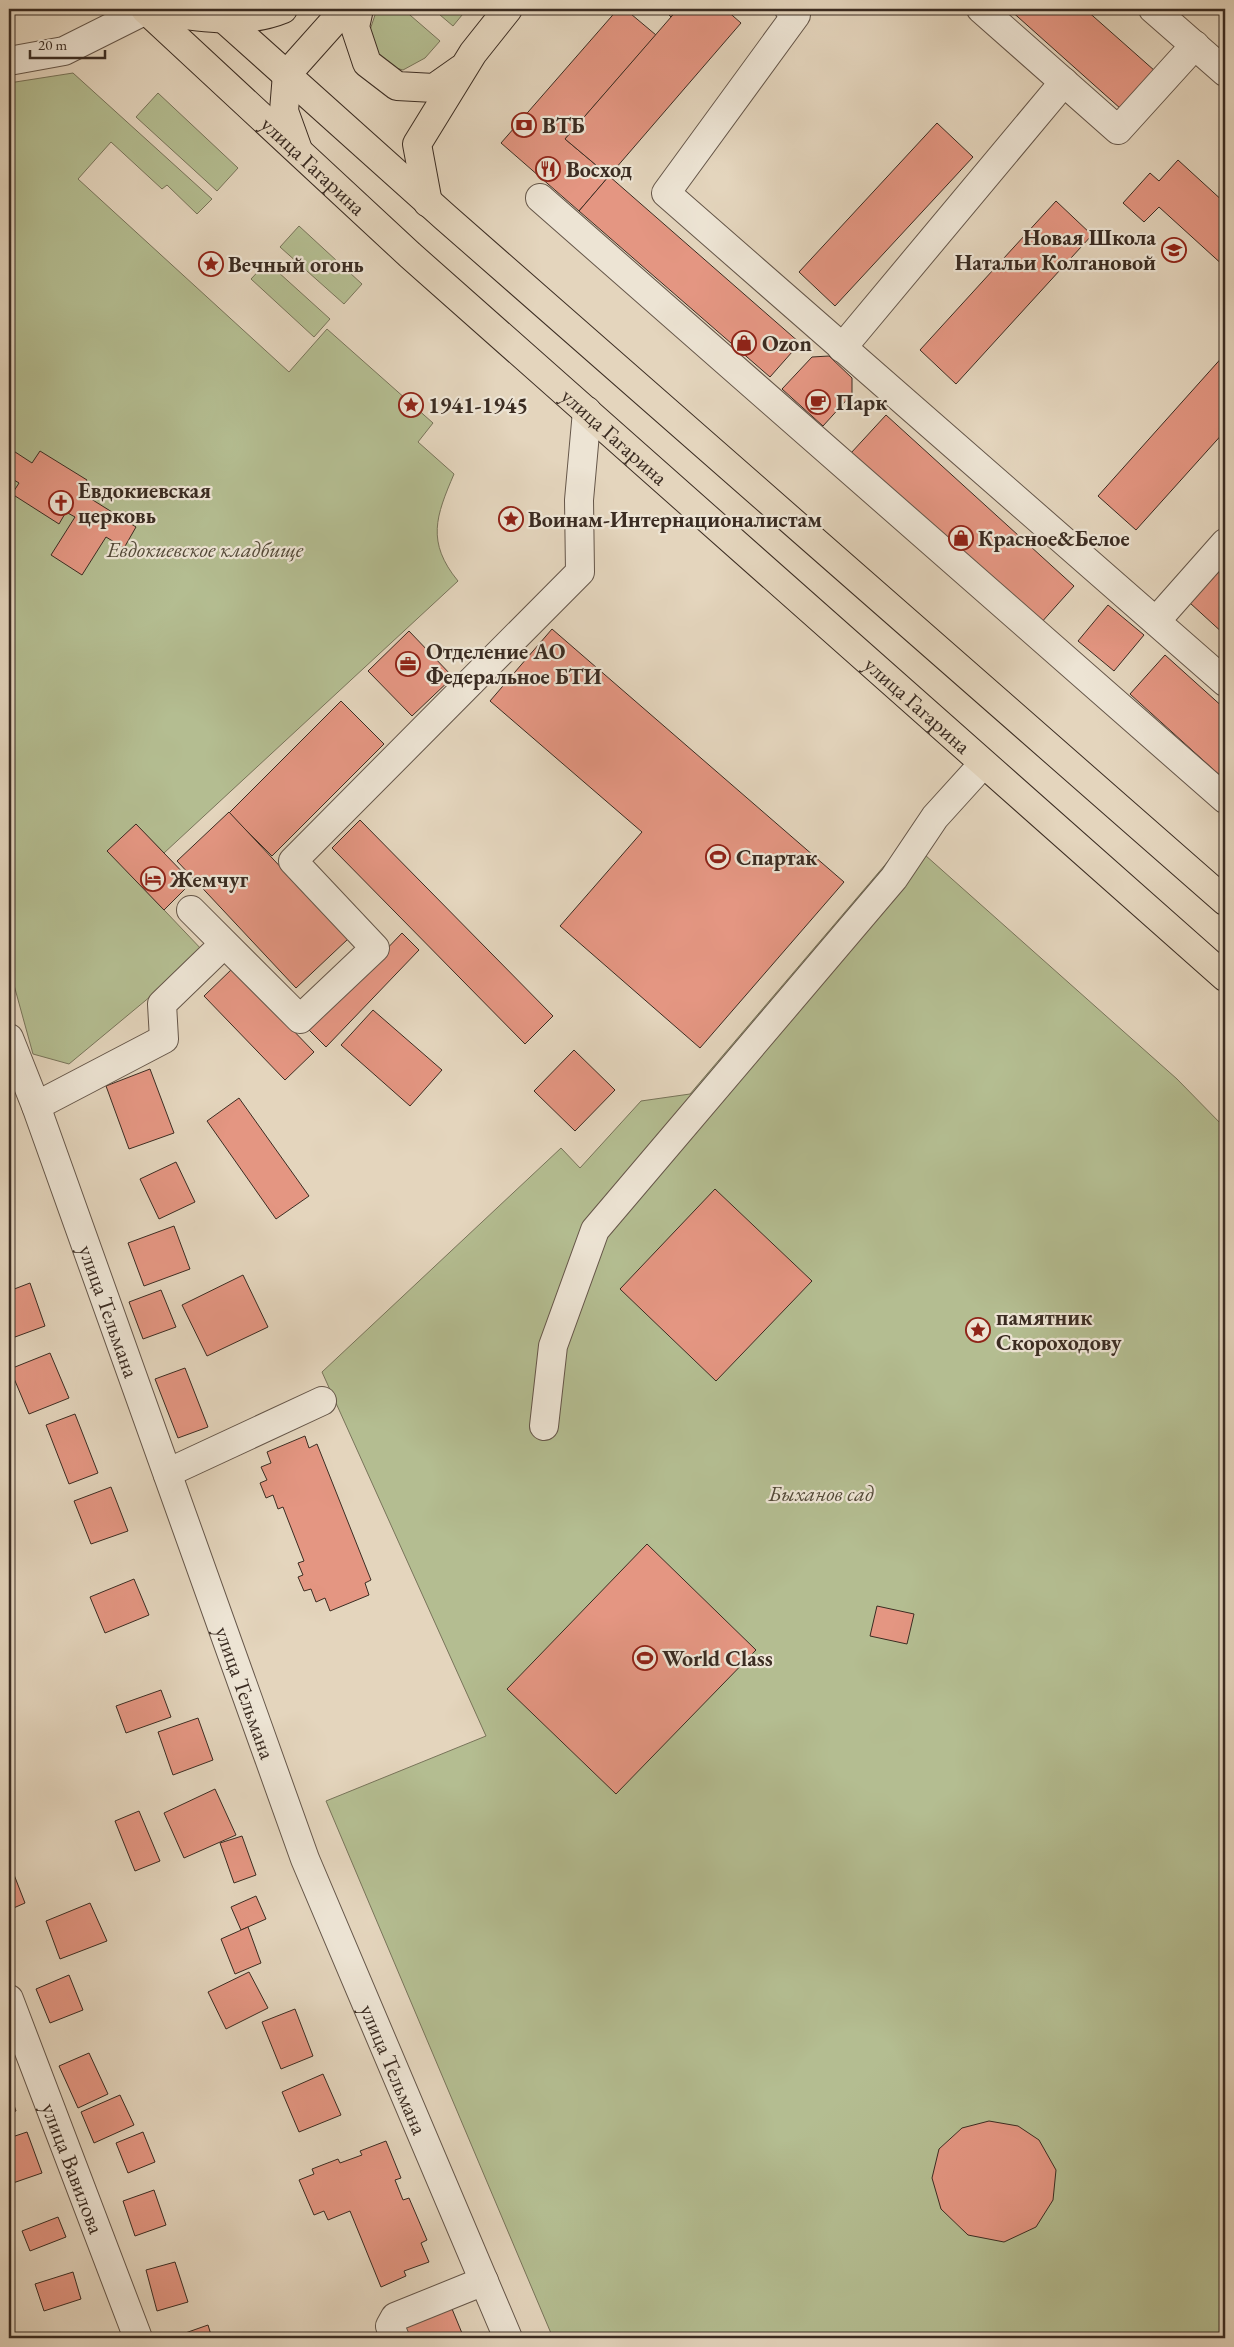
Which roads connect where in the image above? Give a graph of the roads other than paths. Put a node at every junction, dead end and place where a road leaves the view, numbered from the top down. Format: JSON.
{"nodes":[{"id":1,"x":145,"y":9,"type":"edge"},
{"id":2,"x":284,"y":9,"type":"edge"},
{"id":3,"x":345,"y":9,"type":"edge"},
{"id":4,"x":359,"y":9,"type":"edge"},
{"id":5,"x":508,"y":9,"type":"edge"},
{"id":6,"x":789,"y":9,"type":"edge"},
{"id":7,"x":981,"y":9,"type":"edge"},
{"id":8,"x":1153,"y":9,"type":"edge"},
{"id":9,"x":220,"y":14,"type":"edge"},
{"id":10,"x":1195,"y":45,"type":"junction"},
{"id":11,"x":9,"y":61,"type":"edge"},
{"id":12,"x":465,"y":66,"type":"junction"},
{"id":13,"x":1225,"y":72,"type":"edge"},
{"id":14,"x":286,"y":74,"type":"junction"},
{"id":15,"x":1064,"y":82,"type":"junction"},
{"id":16,"x":300,"y":153,"type":"junction"},
{"id":17,"x":540,"y":198,"type":"dead end"},
{"id":18,"x":428,"y":202,"type":"junction"},
{"id":19,"x":842,"y":348,"type":"junction"},
{"id":20,"x":587,"y":411,"type":"junction"},
{"id":21,"x":1225,"y":543,"type":"edge"},
{"id":22,"x":1156,"y":621,"type":"junction"},
{"id":23,"x":1225,"y":682,"type":"edge"},
{"id":24,"x":983,"y":764,"type":"junction"},
{"id":25,"x":1225,"y":799,"type":"edge"},
{"id":26,"x":1225,"y":901,"type":"edge"},
{"id":27,"x":191,"y":910,"type":"dead end"},
{"id":28,"x":224,"y":944,"type":"junction"},
{"id":29,"x":1225,"y":977,"type":"edge"},
{"id":30,"x":9,"y":1038,"type":"edge"},
{"id":31,"x":36,"y":1106,"type":"junction"},
{"id":32,"x":322,"y":1401,"type":"dead end"},
{"id":33,"x":544,"y":1426,"type":"dead end"},
{"id":34,"x":168,"y":1475,"type":"junction"},
{"id":35,"x":9,"y":1999,"type":"edge"},
{"id":36,"x":484,"y":2281,"type":"junction"},
{"id":37,"x":138,"y":2338,"type":"edge"},
{"id":38,"x":395,"y":2338,"type":"edge"},
{"id":39,"x":508,"y":2338,"type":"edge"}],
"edges":[{"from":1,"to":9,"type":"main road"},
{"from":1,"to":11,"type":"street"},
{"from":1,"to":16,"type":"main road","name":"улица Гагарина"},
{"from":2,"to":9,"type":"main road"},
{"from":3,"to":14,"type":"main road"},
{"from":4,"to":12,"type":"main road"},
{"from":5,"to":12,"type":"main road"},
{"from":6,"to":19,"type":"street"},
{"from":7,"to":15,"type":"street"},
{"from":8,"to":10,"type":"street"},
{"from":9,"to":14,"type":"main road"},
{"from":10,"to":13,"type":"street"},
{"from":10,"to":15,"type":"street"},
{"from":12,"to":18,"type":"main road"},
{"from":14,"to":16,"type":"main road"},
{"from":14,"to":18,"type":"main road"},
{"from":15,"to":19,"type":"street"},
{"from":16,"to":20,"type":"main road","name":"улица Гагарина"},
{"from":17,"to":25,"type":"street"},
{"from":18,"to":26,"type":"main road"},
{"from":19,"to":22,"type":"street"},
{"from":20,"to":24,"type":"main road","name":"улица Гагарина"},
{"from":20,"to":28,"type":"street"},
{"from":21,"to":22,"type":"street"},
{"from":22,"to":23,"type":"street"},
{"from":24,"to":29,"type":"main road","name":"улица Гагарина"},
{"from":24,"to":33,"type":"street"},
{"from":27,"to":28,"type":"street"},
{"from":28,"to":31,"type":"street"},
{"from":30,"to":31,"type":"street","name":"улица Тельмана"},
{"from":31,"to":34,"type":"street","name":"улица Тельмана"},
{"from":32,"to":34,"type":"street"},
{"from":34,"to":36,"type":"street","name":"улица Тельмана"},
{"from":35,"to":37,"type":"street","name":"улица Вавилова"},
{"from":36,"to":38,"type":"street"},
{"from":36,"to":39,"type":"street","name":"улица Тельмана"}]}
